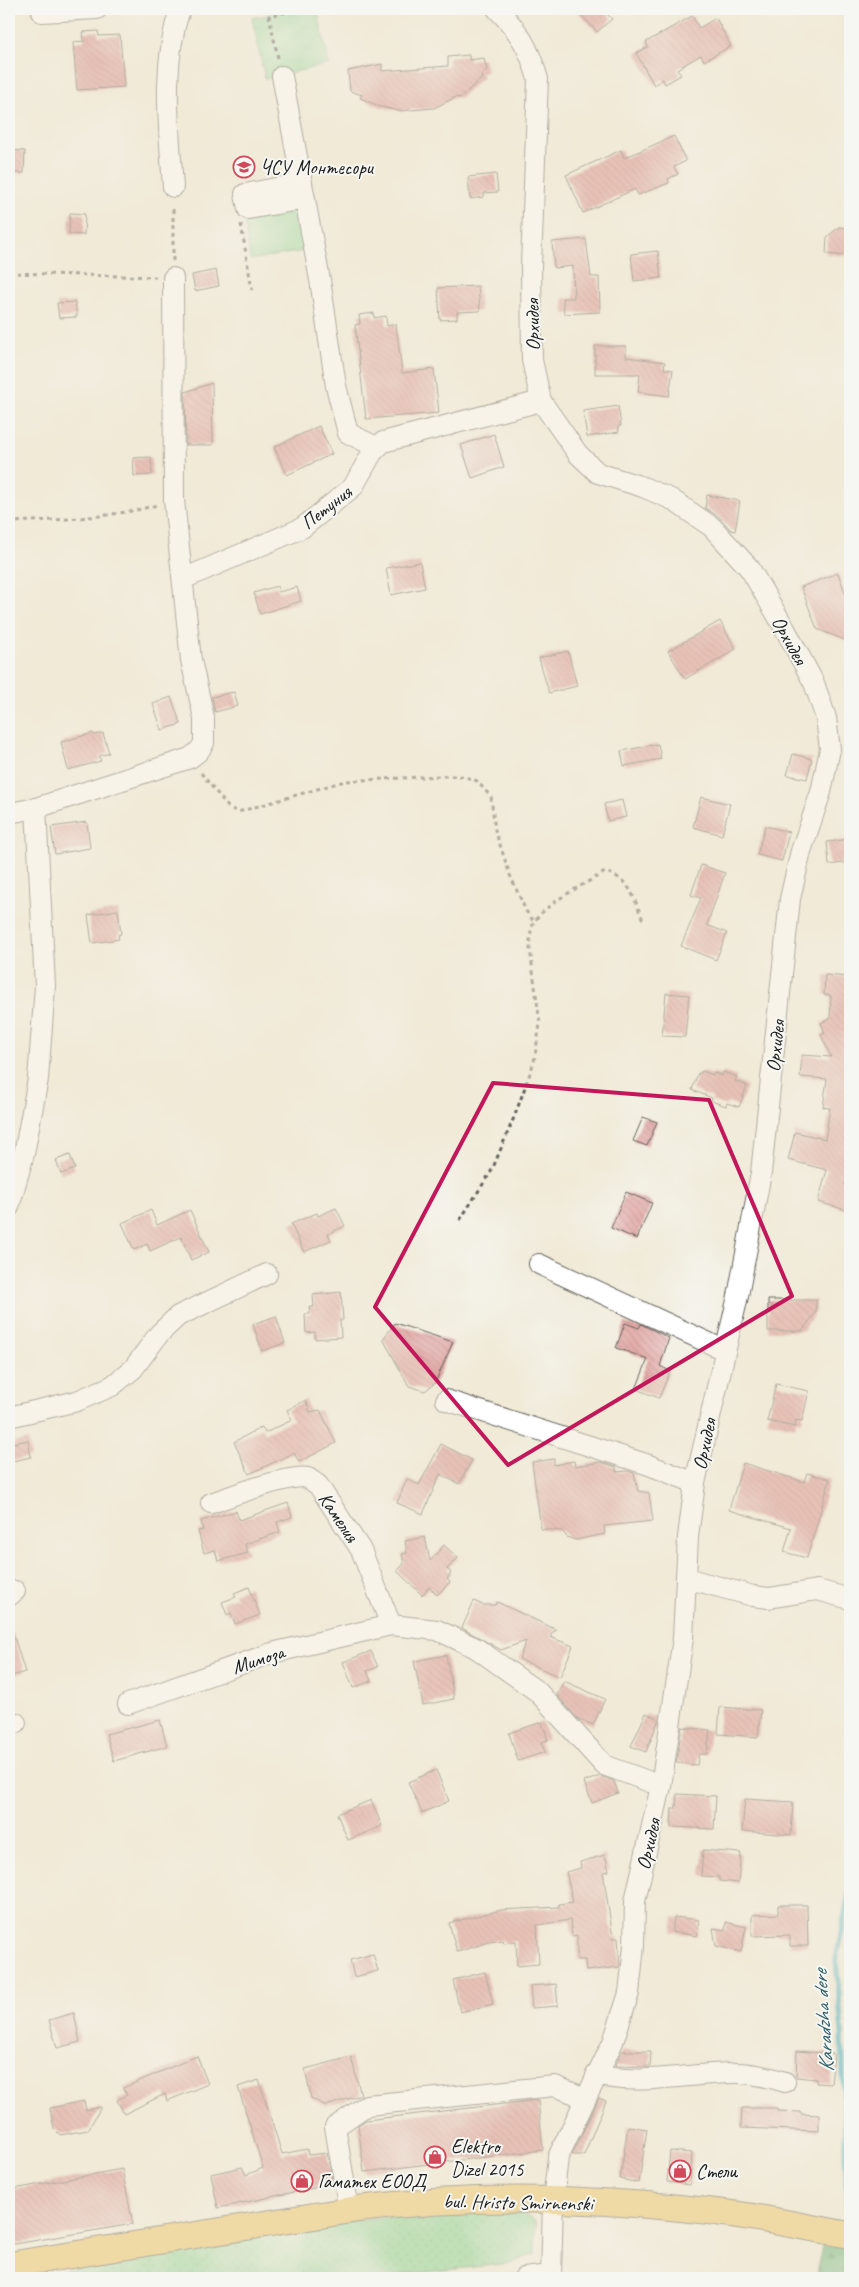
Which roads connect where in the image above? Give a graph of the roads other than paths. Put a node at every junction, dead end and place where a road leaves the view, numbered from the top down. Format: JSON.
{"nodes":[{"id":1,"x":97,"y":9,"type":"edge"},
{"id":2,"x":180,"y":9,"type":"edge"},
{"id":3,"x":497,"y":9,"type":"edge"},
{"id":4,"x":42,"y":12,"type":"dead end"},
{"id":5,"x":282,"y":76,"type":"road end"},
{"id":6,"x":173,"y":187,"type":"road end"},
{"id":7,"x":173,"y":278,"type":"road end"},
{"id":8,"x":541,"y":401,"type":"junction"},
{"id":9,"x":376,"y":447,"type":"junction"},
{"id":10,"x":183,"y":579,"type":"junction"},
{"id":11,"x":36,"y":808,"type":"junction"},
{"id":12,"x":9,"y":813,"type":"edge"},
{"id":13,"x":10,"y":1201,"type":"edge"},
{"id":14,"x":540,"y":1264,"type":"dead end"},
{"id":15,"x":267,"y":1274,"type":"dead end"},
{"id":16,"x":724,"y":1350,"type":"junction"},
{"id":17,"x":446,"y":1400,"type":"dead end"},
{"id":18,"x":9,"y":1417,"type":"edge"},
{"id":19,"x":695,"y":1483,"type":"junction"},
{"id":20,"x":211,"y":1504,"type":"dead end"},
{"id":21,"x":686,"y":1578,"type":"junction"},
{"id":22,"x":850,"y":1599,"type":"edge"},
{"id":23,"x":392,"y":1625,"type":"junction"},
{"id":24,"x":128,"y":1704,"type":"dead end"},
{"id":25,"x":662,"y":1786,"type":"junction"},
{"id":26,"x":596,"y":2075,"type":"junction"},
{"id":27,"x":785,"y":2082,"type":"dead end"},
{"id":28,"x":585,"y":2098,"type":"junction"},
{"id":29,"x":553,"y":2201,"type":"junction"},
{"id":30,"x":349,"y":2210,"type":"junction"},
{"id":31,"x":850,"y":2234,"type":"edge"},
{"id":32,"x":9,"y":2265,"type":"edge"},
{"id":33,"x":551,"y":2277,"type":"edge"},
{"id":34,"x":524,"y":2278,"type":"edge"}],
"edges":[{"from":1,"to":4,"type":"street"},
{"from":2,"to":6,"type":"street"},
{"from":3,"to":8,"type":"street","name":"Орхидея"},
{"from":5,"to":9,"type":"street"},
{"from":7,"to":10,"type":"street"},
{"from":8,"to":9,"type":"street"},
{"from":8,"to":16,"type":"street","name":"Орхидея"},
{"from":9,"to":10,"type":"street","name":"Петуния"},
{"from":10,"to":11,"type":"street"},
{"from":11,"to":12,"type":"street"},
{"from":11,"to":13,"type":"street"},
{"from":14,"to":16,"type":"street"},
{"from":15,"to":18,"type":"street"},
{"from":16,"to":19,"type":"street","name":"Орхидея"},
{"from":17,"to":19,"type":"street"},
{"from":19,"to":21,"type":"street","name":"Орхидея"},
{"from":20,"to":23,"type":"street","name":"Камелия"},
{"from":21,"to":22,"type":"street"},
{"from":21,"to":25,"type":"street","name":"Орхидея"},
{"from":23,"to":24,"type":"street","name":"Мимоза"},
{"from":23,"to":25,"type":"street","name":"Мимоза"},
{"from":25,"to":26,"type":"street","name":"Орхидея"},
{"from":26,"to":27,"type":"street"},
{"from":26,"to":28,"type":"street","name":"Орхидея"},
{"from":28,"to":29,"type":"street","name":"Орхидея"},
{"from":28,"to":30,"type":"street"},
{"from":29,"to":30,"type":"main road","name":"bul. Hristo Smirnenski"},
{"from":29,"to":31,"type":"main road","name":"bul. Hristo Smirnenski"},
{"from":29,"to":33,"type":"street","name":"Орхидея"},
{"from":30,"to":32,"type":"main road","name":"bul. Hristo Smirnenski"},
{"from":33,"to":34,"type":"street"}]}
